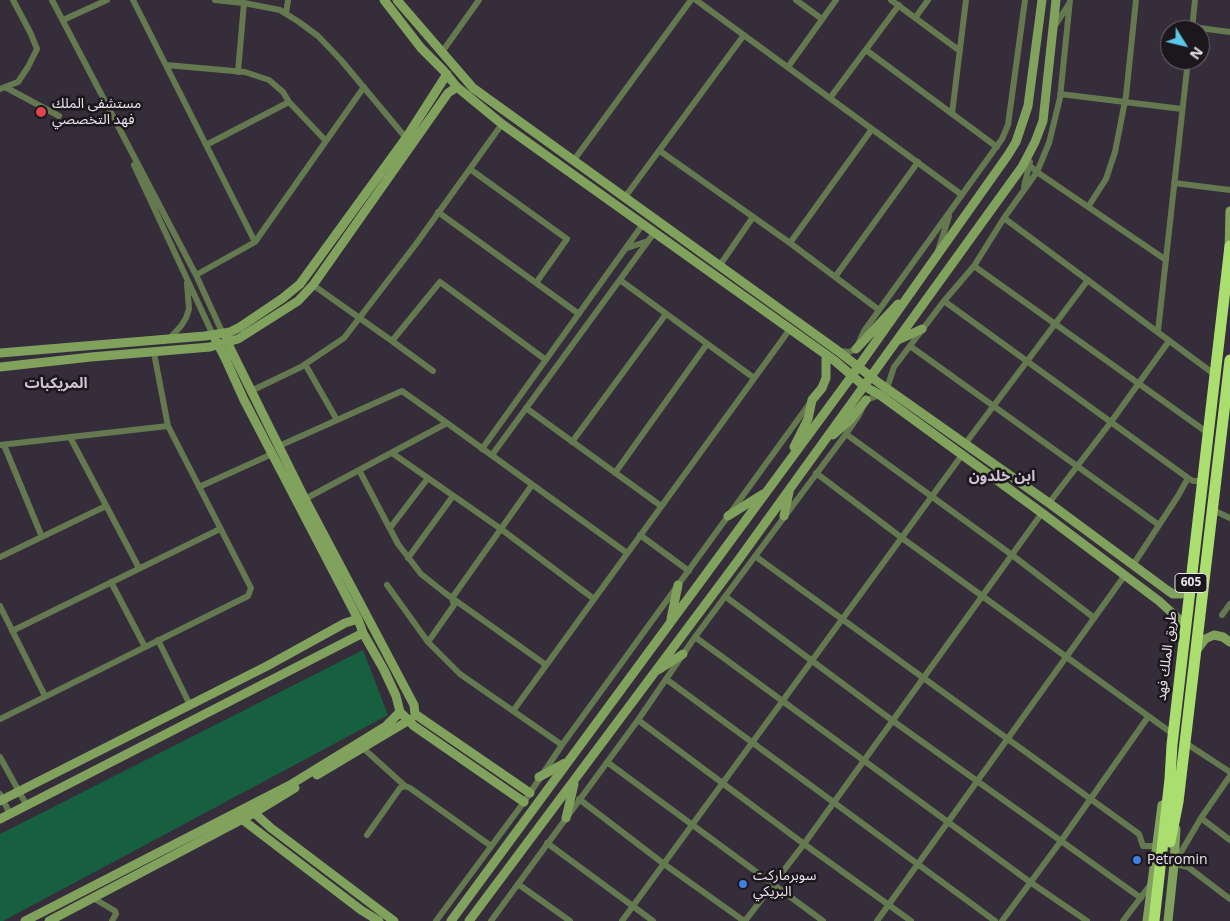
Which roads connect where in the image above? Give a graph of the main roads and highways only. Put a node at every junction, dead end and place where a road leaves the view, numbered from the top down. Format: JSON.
{"nodes":[{"id":1,"x":1229,"y":251,"type":"edge"},
{"id":2,"x":1230,"y":360,"type":"edge"},
{"id":3,"x":1228,"y":388,"type":"edge"},
{"id":4,"x":1167,"y":920,"type":"edge"},
{"id":5,"x":1154,"y":921,"type":"edge"}],
"edges":[{"from":1,"to":5,"type":"highway","name":"طريق الملك فهد","number":"605"},
{"from":2,"to":3,"type":"highway","name":"طريق الملك فهد","number":"605"},
{"from":3,"to":4,"type":"highway","name":"طريق الملك فهد","number":"605"}]}
